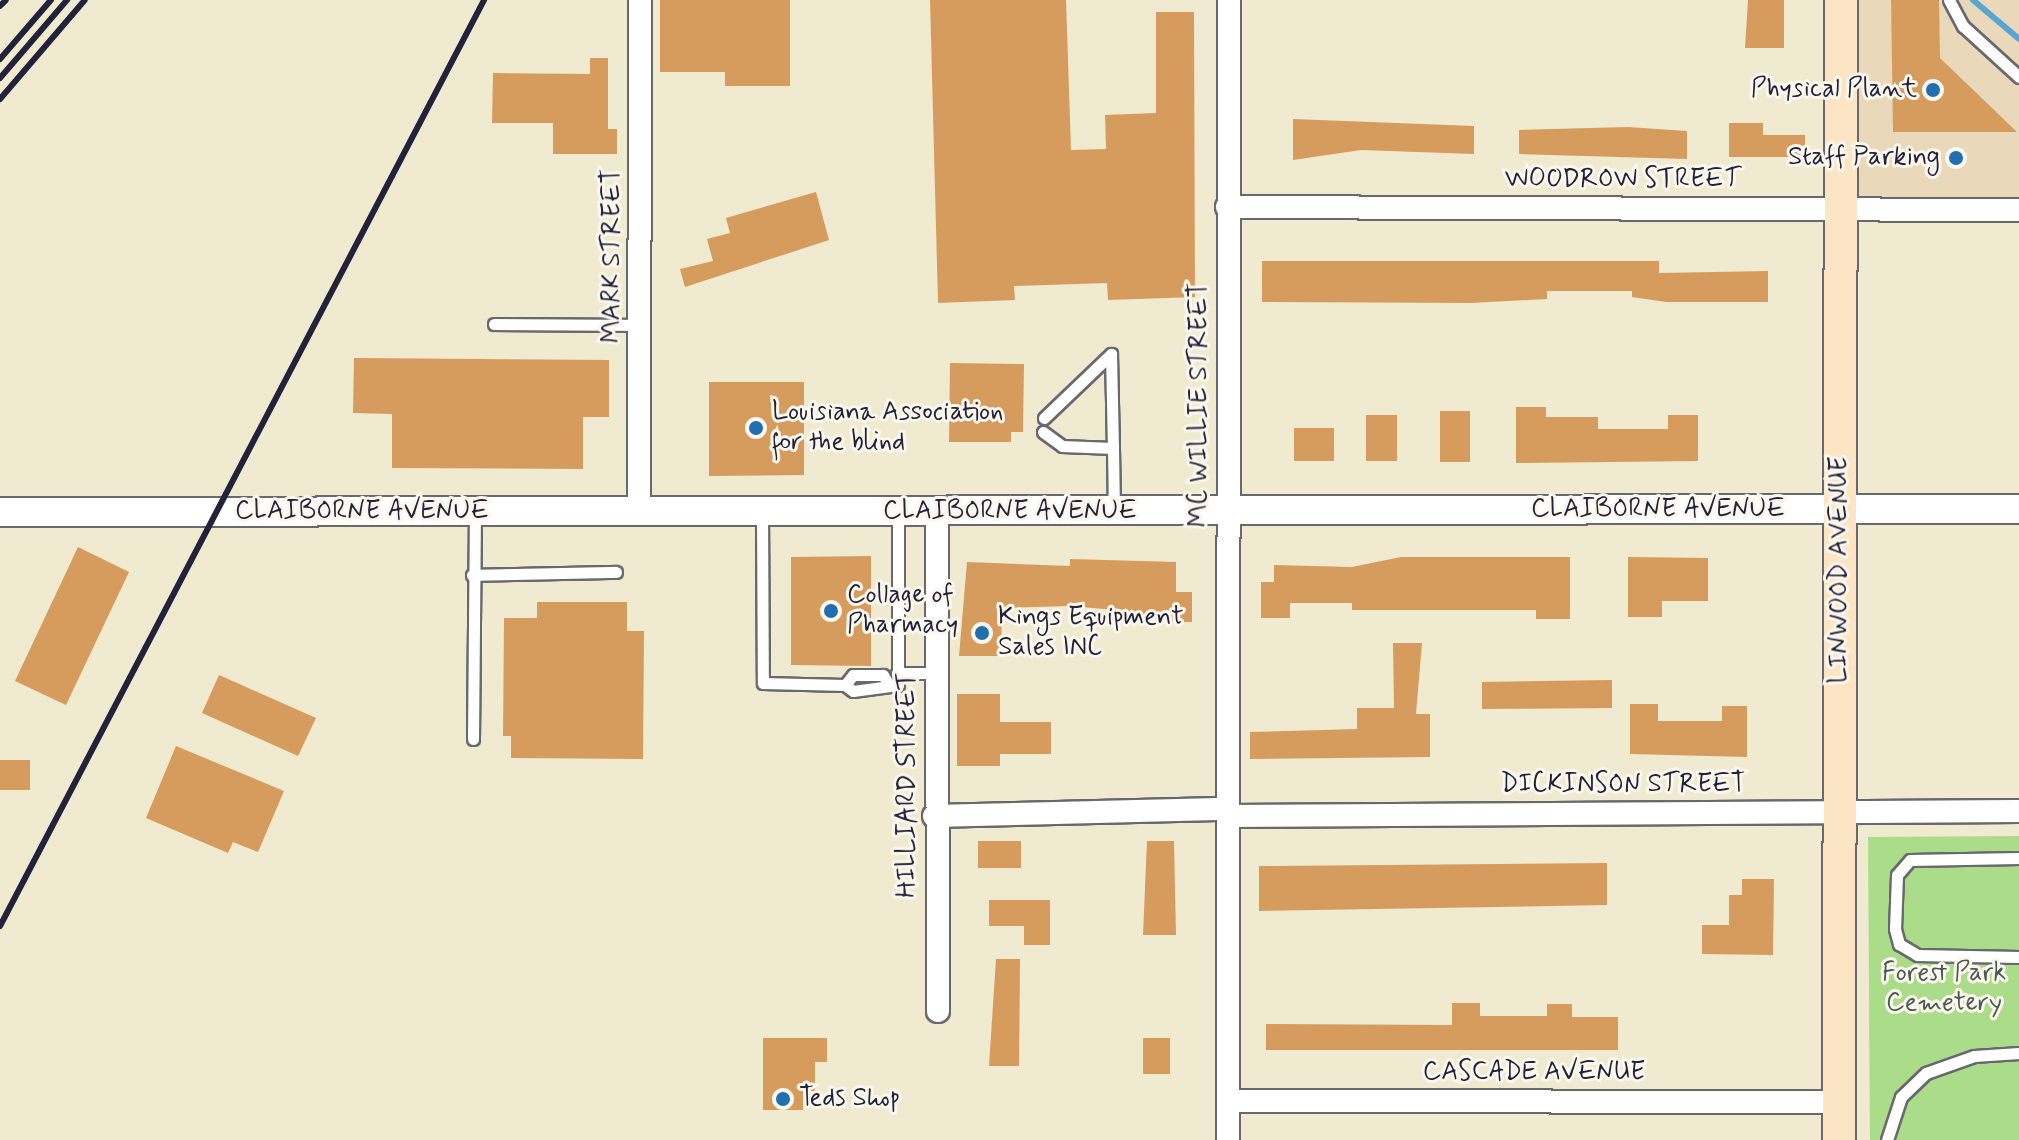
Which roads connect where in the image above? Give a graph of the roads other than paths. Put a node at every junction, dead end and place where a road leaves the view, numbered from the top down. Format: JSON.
{"nodes":[{"id":1,"x":640,"y":0,"type":"edge"},
{"id":2,"x":1229,"y":0,"type":"edge"},
{"id":3,"x":1841,"y":0,"type":"edge"},
{"id":4,"x":1949,"y":0,"type":"edge"},
{"id":5,"x":2019,"y":77,"type":"edge"},
{"id":6,"x":1227,"y":207,"type":"junction"},
{"id":7,"x":2019,"y":210,"type":"edge"},
{"id":8,"x":1842,"y":213,"type":"junction"},
{"id":9,"x":494,"y":324,"type":"dead end"},
{"id":10,"x":641,"y":325,"type":"junction"},
{"id":11,"x":1044,"y":418,"type":"dead end"},
{"id":12,"x":1043,"y":432,"type":"dead end"},
{"id":13,"x":1113,"y":448,"type":"junction"},
{"id":14,"x":2019,"y":509,"type":"edge"},
{"id":15,"x":1841,"y":510,"type":"junction"},
{"id":16,"x":1114,"y":511,"type":"junction"},
{"id":17,"x":1228,"y":511,"type":"junction"},
{"id":18,"x":0,"y":512,"type":"edge"},
{"id":19,"x":475,"y":512,"type":"junction"},
{"id":20,"x":639,"y":512,"type":"junction"},
{"id":21,"x":762,"y":512,"type":"junction"},
{"id":22,"x":898,"y":512,"type":"junction"},
{"id":23,"x":937,"y":512,"type":"junction"},
{"id":24,"x":616,"y":572,"type":"dead end"},
{"id":25,"x":472,"y":575,"type":"junction"},
{"id":26,"x":897,"y":673,"type":"junction"},
{"id":27,"x":935,"y":673,"type":"junction"},
{"id":28,"x":473,"y":739,"type":"dead end"},
{"id":29,"x":2019,"y":811,"type":"edge"},
{"id":30,"x":1228,"y":812,"type":"junction"},
{"id":31,"x":1839,"y":812,"type":"junction"},
{"id":32,"x":934,"y":816,"type":"junction"},
{"id":33,"x":2019,"y":858,"type":"edge"},
{"id":34,"x":2019,"y":957,"type":"edge"},
{"id":35,"x":938,"y":1011,"type":"dead end"},
{"id":36,"x":2019,"y":1053,"type":"edge"},
{"id":37,"x":1228,"y":1101,"type":"junction"},
{"id":38,"x":1839,"y":1102,"type":"junction"},
{"id":39,"x":1228,"y":1140,"type":"edge"},
{"id":40,"x":1839,"y":1140,"type":"edge"},
{"id":41,"x":1887,"y":1140,"type":"edge"}],
"edges":[{"from":1,"to":10,"type":"street","name":"MARK STREET"},
{"from":2,"to":6,"type":"street","name":"MC WILLIE STREET"},
{"from":3,"to":8,"type":"main road","name":"LINWOOD AVENUE"},
{"from":4,"to":5,"type":"lane"},
{"from":6,"to":8,"type":"street","name":"WOODROW STREET"},
{"from":6,"to":17,"type":"street","name":"MC WILLIE STREET"},
{"from":7,"to":8,"type":"street","name":"WOODROW STREET"},
{"from":8,"to":15,"type":"main road","name":"LINWOOD AVENUE"},
{"from":9,"to":10,"type":"lane"},
{"from":10,"to":20,"type":"street","name":"MARK STREET"},
{"from":11,"to":13,"type":"lane"},
{"from":12,"to":13,"type":"lane"},
{"from":13,"to":16,"type":"lane"},
{"from":14,"to":15,"type":"street","name":"CLAIBORNE AVENUE"},
{"from":15,"to":17,"type":"street","name":"CLAIBORNE AVENUE"},
{"from":15,"to":31,"type":"main road","name":"LINWOOD AVENUE"},
{"from":16,"to":17,"type":"street","name":"CLAIBORNE AVENUE"},
{"from":16,"to":23,"type":"street","name":"CLAIBORNE AVENUE"},
{"from":17,"to":30,"type":"street","name":"MC WILLIE STREET"},
{"from":18,"to":19,"type":"street","name":"CLAIBORNE AVENUE"},
{"from":19,"to":20,"type":"street","name":"CLAIBORNE AVENUE"},
{"from":19,"to":25,"type":"lane"},
{"from":20,"to":21,"type":"street","name":"CLAIBORNE AVENUE"},
{"from":21,"to":22,"type":"street","name":"CLAIBORNE AVENUE"},
{"from":21,"to":26,"type":"lane"},
{"from":22,"to":23,"type":"street","name":"CLAIBORNE AVENUE"},
{"from":22,"to":26,"type":"lane"},
{"from":23,"to":27,"type":"street","name":"HILLIARD STREET"},
{"from":24,"to":25,"type":"lane"},
{"from":25,"to":28,"type":"lane"},
{"from":26,"to":27,"type":"lane"},
{"from":27,"to":32,"type":"street","name":"HILLIARD STREET"},
{"from":29,"to":31,"type":"street","name":"DICKINSON STREET"},
{"from":30,"to":31,"type":"street","name":"DICKINSON STREET"},
{"from":30,"to":32,"type":"street","name":"DICKINSON STREET"},
{"from":30,"to":37,"type":"street","name":"MC WILLIE STREET"},
{"from":31,"to":38,"type":"main road","name":"LINWOOD AVENUE"},
{"from":32,"to":35,"type":"street","name":"HILLIARD STREET"},
{"from":33,"to":34,"type":"lane"},
{"from":36,"to":41,"type":"lane"},
{"from":37,"to":38,"type":"street","name":"CASCADE AVENUE"},
{"from":37,"to":39,"type":"street","name":"MC WILLIE STREET"},
{"from":38,"to":40,"type":"main road","name":"LINWOOD AVENUE"}]}
